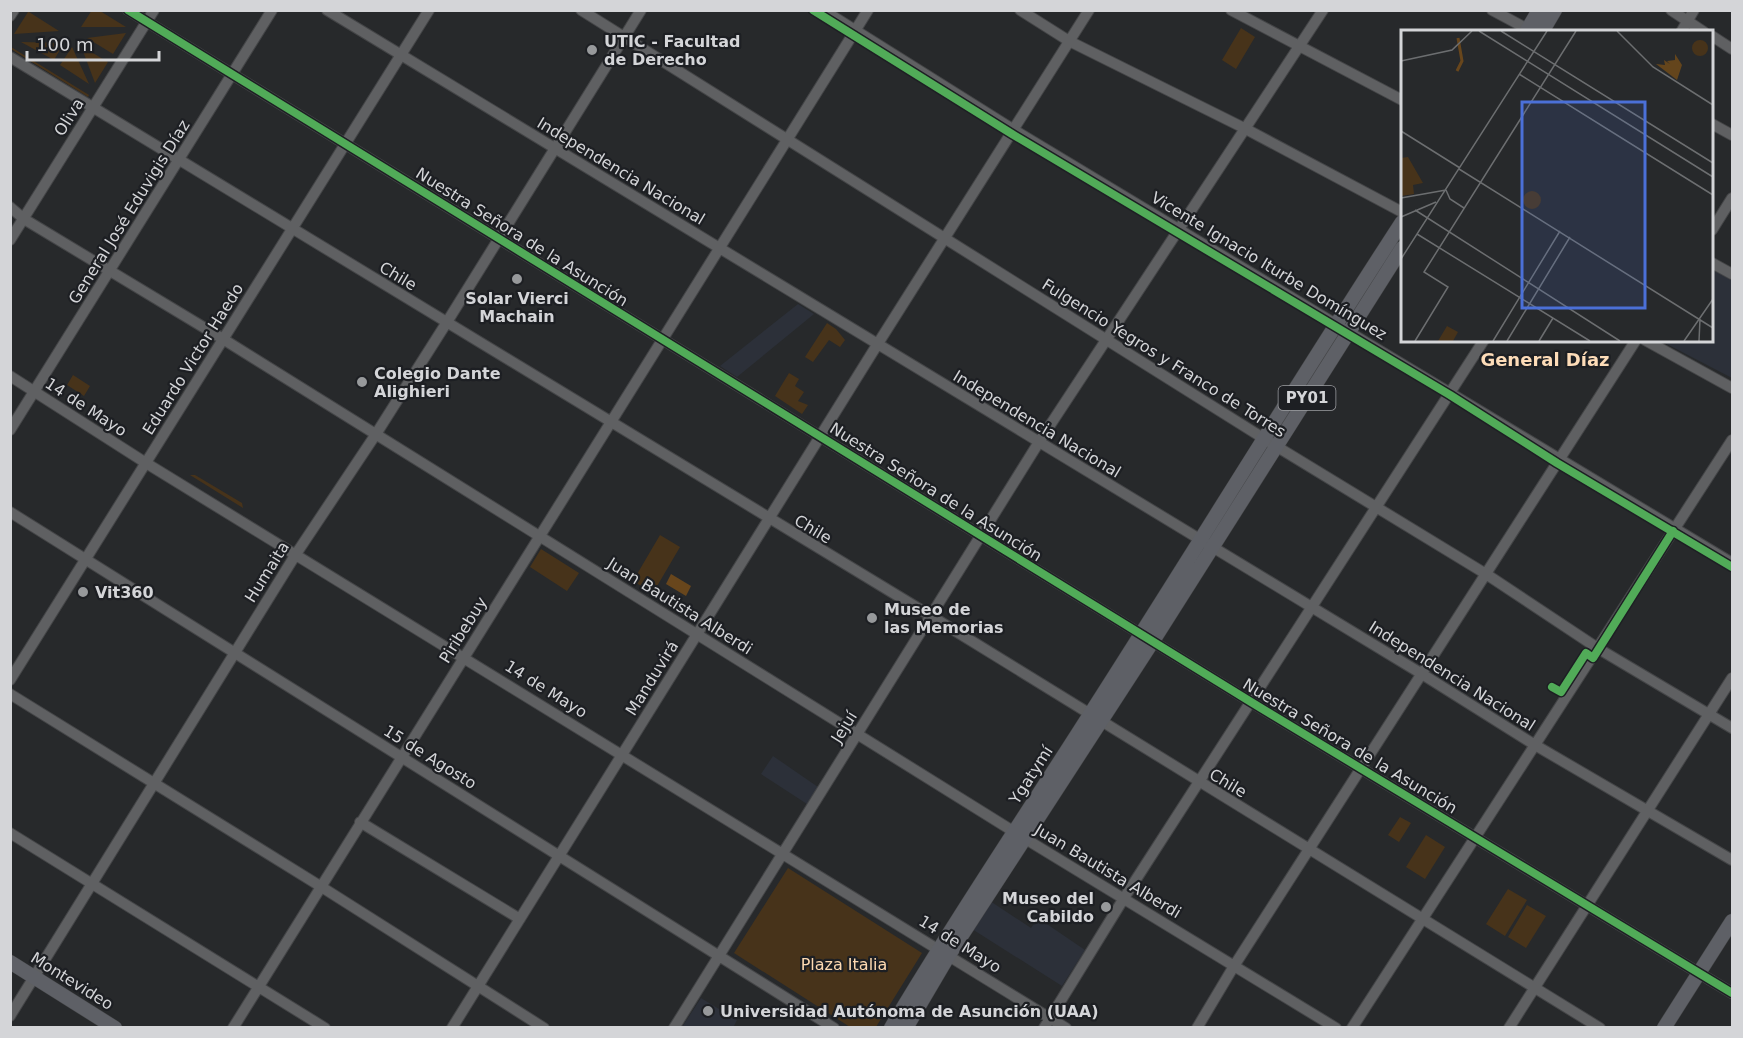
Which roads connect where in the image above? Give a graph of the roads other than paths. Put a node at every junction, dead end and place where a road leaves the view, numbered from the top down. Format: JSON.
{"nodes":[{"id":1,"x":14,"y":10,"type":"edge"},
{"id":2,"x":128,"y":10,"type":"edge"},
{"id":3,"x":154,"y":10,"type":"edge"},
{"id":4,"x":272,"y":10,"type":"edge"},
{"id":5,"x":327,"y":10,"type":"edge"},
{"id":6,"x":429,"y":10,"type":"edge"},
{"id":7,"x":581,"y":10,"type":"edge"},
{"id":8,"x":641,"y":10,"type":"edge"},
{"id":9,"x":823,"y":10,"type":"edge"},
{"id":10,"x":868,"y":10,"type":"edge"},
{"id":11,"x":1020,"y":10,"type":"edge"},
{"id":12,"x":1089,"y":10,"type":"edge"},
{"id":13,"x":1231,"y":10,"type":"edge"},
{"id":14,"x":1323,"y":10,"type":"edge"},
{"id":15,"x":1492,"y":10,"type":"edge"},
{"id":16,"x":1539,"y":10,"type":"edge"},
{"id":17,"x":1555,"y":10,"type":"edge"},
{"id":18,"x":1671,"y":10,"type":"edge"},
{"id":19,"x":1694,"y":10,"type":"edge"},
{"id":20,"x":10,"y":16,"type":"edge"},
{"id":21,"x":1687,"y":21,"type":"junction"},
{"id":22,"x":147,"y":22,"type":"junction"},
{"id":23,"x":1530,"y":30,"type":"edge"},
{"id":24,"x":1532,"y":30,"type":"edge"},
{"id":25,"x":1533,"y":30,"type":"edge"},
{"id":26,"x":1682,"y":30,"type":"edge"},
{"id":27,"x":1701,"y":30,"type":"edge"},
{"id":28,"x":855,"y":31,"type":"junction"},
{"id":29,"x":624,"y":37,"type":"junction"},
{"id":30,"x":1713,"y":37,"type":"edge"},
{"id":31,"x":1069,"y":41,"type":"junction"},
{"id":32,"x":1299,"y":47,"type":"junction"},
{"id":33,"x":1732,"y":49,"type":"edge"},
{"id":34,"x":401,"y":55,"type":"junction"},
{"id":35,"x":10,"y":57,"type":"edge"},
{"id":36,"x":232,"y":74,"type":"junction"},
{"id":37,"x":1401,"y":99,"type":"edge"},
{"id":38,"x":93,"y":107,"type":"junction"},
{"id":39,"x":1713,"y":125,"type":"edge"},
{"id":40,"x":1244,"y":128,"type":"junction"},
{"id":41,"x":1014,"y":130,"type":"junction"},
{"id":42,"x":1732,"y":135,"type":"edge"},
{"id":43,"x":788,"y":140,"type":"junction"},
{"id":44,"x":345,"y":144,"type":"junction"},
{"id":45,"x":555,"y":148,"type":"junction"},
{"id":46,"x":179,"y":160,"type":"junction"},
{"id":47,"x":1732,"y":198,"type":"edge"},
{"id":48,"x":10,"y":207,"type":"edge"},
{"id":49,"x":1401,"y":211,"type":"edge"},
{"id":50,"x":24,"y":219,"type":"junction"},
{"id":51,"x":1401,"y":224,"type":"edge"},
{"id":52,"x":1179,"y":228,"type":"junction"},
{"id":53,"x":1713,"y":228,"type":"edge"},
{"id":54,"x":292,"y":229,"type":"junction"},
{"id":55,"x":499,"y":238,"type":"junction"},
{"id":56,"x":945,"y":238,"type":"junction"},
{"id":57,"x":10,"y":240,"type":"edge"},
{"id":58,"x":720,"y":249,"type":"junction"},
{"id":59,"x":1401,"y":250,"type":"edge"},
{"id":60,"x":1713,"y":264,"type":"edge"},
{"id":61,"x":110,"y":270,"type":"junction"},
{"id":62,"x":1732,"y":274,"type":"edge"},
{"id":63,"x":447,"y":322,"type":"junction"},
{"id":64,"x":1336,"y":323,"type":"junction"},
{"id":65,"x":1350,"y":330,"type":"junction"},
{"id":66,"x":223,"y":339,"type":"junction"},
{"id":67,"x":1107,"y":339,"type":"junction"},
{"id":68,"x":663,"y":340,"type":"junction"},
{"id":69,"x":1483,"y":342,"type":"edge"},
{"id":70,"x":1635,"y":342,"type":"edge"},
{"id":71,"x":1649,"y":342,"type":"edge"},
{"id":72,"x":878,"y":345,"type":"junction"},
{"id":73,"x":10,"y":376,"type":"edge"},
{"id":74,"x":1732,"y":388,"type":"edge"},
{"id":75,"x":34,"y":392,"type":"junction"},
{"id":76,"x":1451,"y":392,"type":"junction"},
{"id":77,"x":611,"y":423,"type":"junction"},
{"id":78,"x":10,"y":430,"type":"edge"},
{"id":79,"x":376,"y":434,"type":"junction"},
{"id":80,"x":820,"y":436,"type":"junction"},
{"id":81,"x":1732,"y":440,"type":"edge"},
{"id":82,"x":1040,"y":442,"type":"junction"},
{"id":83,"x":1270,"y":442,"type":"junction"},
{"id":84,"x":1560,"y":458,"type":"junction"},
{"id":85,"x":146,"y":463,"type":"junction"},
{"id":86,"x":1378,"y":508,"type":"junction"},
{"id":87,"x":10,"y":512,"type":"edge"},
{"id":88,"x":769,"y":519,"type":"junction"},
{"id":89,"x":1675,"y":528,"type":"junction"},
{"id":90,"x":982,"y":535,"type":"junction"},
{"id":91,"x":540,"y":536,"type":"junction"},
{"id":92,"x":1206,"y":544,"type":"junction"},
{"id":93,"x":296,"y":554,"type":"junction"},
{"id":94,"x":86,"y":559,"type":"junction"},
{"id":95,"x":1732,"y":562,"type":"edge"},
{"id":96,"x":1486,"y":574,"type":"junction"},
{"id":97,"x":1312,"y":608,"type":"junction"},
{"id":98,"x":931,"y":616,"type":"junction"},
{"id":99,"x":698,"y":634,"type":"junction"},
{"id":100,"x":1147,"y":637,"type":"junction"},
{"id":101,"x":1599,"y":649,"type":"junction"},
{"id":102,"x":235,"y":652,"type":"junction"},
{"id":103,"x":464,"y":657,"type":"junction"},
{"id":104,"x":1422,"y":674,"type":"junction"},
{"id":105,"x":1732,"y":678,"type":"edge"},
{"id":106,"x":10,"y":680,"type":"edge"},
{"id":107,"x":10,"y":694,"type":"edge"},
{"id":108,"x":1251,"y":702,"type":"junction"},
{"id":109,"x":1709,"y":715,"type":"junction"},
{"id":110,"x":1095,"y":719,"type":"junction"},
{"id":111,"x":1732,"y":728,"type":"edge"},
{"id":112,"x":858,"y":734,"type":"junction"},
{"id":113,"x":1535,"y":745,"type":"junction"},
{"id":114,"x":623,"y":754,"type":"junction"},
{"id":115,"x":401,"y":756,"type":"junction"},
{"id":116,"x":1361,"y":769,"type":"junction"},
{"id":117,"x":155,"y":783,"type":"junction"},
{"id":118,"x":1200,"y":783,"type":"junction"},
{"id":119,"x":1647,"y":812,"type":"junction"},
{"id":120,"x":360,"y":822,"type":"junction"},
{"id":121,"x":10,"y":833,"type":"edge"},
{"id":122,"x":1019,"y":835,"type":"junction"},
{"id":123,"x":1475,"y":837,"type":"junction"},
{"id":124,"x":1309,"y":850,"type":"junction"},
{"id":125,"x":783,"y":853,"type":"junction"},
{"id":126,"x":560,"y":856,"type":"junction"},
{"id":127,"x":1732,"y":860,"type":"edge"},
{"id":128,"x":93,"y":884,"type":"junction"},
{"id":129,"x":320,"y":886,"type":"junction"},
{"id":130,"x":1124,"y":898,"type":"junction"},
{"id":131,"x":1588,"y":906,"type":"junction"},
{"id":132,"x":520,"y":919,"type":"junction"},
{"id":133,"x":1422,"y":919,"type":"junction"},
{"id":134,"x":1732,"y":921,"type":"edge"},
{"id":135,"x":943,"y":951,"type":"junction"},
{"id":136,"x":719,"y":956,"type":"junction"},
{"id":137,"x":10,"y":962,"type":"edge"},
{"id":138,"x":1234,"y":966,"type":"junction"},
{"id":139,"x":1700,"y":972,"type":"junction"},
{"id":140,"x":34,"y":977,"type":"junction"},
{"id":141,"x":258,"y":986,"type":"junction"},
{"id":142,"x":478,"y":986,"type":"junction"},
{"id":143,"x":1534,"y":987,"type":"junction"},
{"id":144,"x":1732,"y":993,"type":"edge"},
{"id":145,"x":10,"y":1016,"type":"edge"},
{"id":146,"x":1050,"y":1017,"type":"junction"},
{"id":147,"x":115,"y":1028,"type":"edge"},
{"id":148,"x":233,"y":1028,"type":"edge"},
{"id":149,"x":325,"y":1028,"type":"edge"},
{"id":150,"x":452,"y":1028,"type":"edge"},
{"id":151,"x":544,"y":1028,"type":"edge"},
{"id":152,"x":675,"y":1028,"type":"edge"},
{"id":153,"x":834,"y":1028,"type":"edge"},
{"id":154,"x":891,"y":1028,"type":"edge"},
{"id":155,"x":906,"y":1028,"type":"edge"},
{"id":156,"x":1044,"y":1028,"type":"edge"},
{"id":157,"x":1066,"y":1028,"type":"edge"},
{"id":158,"x":1197,"y":1028,"type":"edge"},
{"id":159,"x":1336,"y":1028,"type":"edge"},
{"id":160,"x":1352,"y":1028,"type":"edge"},
{"id":161,"x":1509,"y":1028,"type":"edge"},
{"id":162,"x":1600,"y":1028,"type":"edge"},
{"id":163,"x":1664,"y":1028,"type":"edge"}],
"edges":[{"from":1,"to":20,"type":"street"},
{"from":2,"to":22,"type":"street","name":"Nuestra Señora de la Asunción"},
{"from":3,"to":22,"type":"street","name":"Oliva"},
{"from":4,"to":36,"type":"street","name":"General José Eduvigis Díaz"},
{"from":5,"to":34,"type":"street","name":"Independencia Nacional"},
{"from":6,"to":34,"type":"street","name":"Eduardo Victor Haedo"},
{"from":7,"to":29,"type":"street","name":"Fulgencio Yegros y Franco de Torres"},
{"from":8,"to":29,"type":"street","name":"Humaita"},
{"from":9,"to":28,"type":"street","name":"Vicente Ignacio Iturbe Domínguez"},
{"from":10,"to":28,"type":"street","name":"Piribebuy"},
{"from":11,"to":31,"type":"street"},
{"from":12,"to":31,"type":"street","name":"Manduvirá"},
{"from":13,"to":32,"type":"street"},
{"from":14,"to":32,"type":"street","name":"Jejuí"},
{"from":15,"to":23,"type":"street"},
{"from":16,"to":24,"type":"main road"},
{"from":17,"to":25,"type":"main road"},
{"from":18,"to":21,"type":"street"},
{"from":19,"to":21,"type":"street"},
{"from":21,"to":26,"type":"street"},
{"from":21,"to":27,"type":"street"},
{"from":22,"to":36,"type":"street","name":"Nuestra Señora de la Asunción"},
{"from":22,"to":38,"type":"street","name":"Oliva"},
{"from":28,"to":41,"type":"street","name":"Vicente Ignacio Iturbe Domínguez"},
{"from":28,"to":43,"type":"street","name":"Piribebuy"},
{"from":29,"to":43,"type":"street","name":"Fulgencio Yegros y Franco de Torres"},
{"from":29,"to":45,"type":"street","name":"Humaita"},
{"from":30,"to":33,"type":"street"},
{"from":31,"to":40,"type":"street"},
{"from":31,"to":41,"type":"street","name":"Manduvirá"},
{"from":32,"to":37,"type":"street"},
{"from":32,"to":40,"type":"street","name":"Jejuí"},
{"from":34,"to":44,"type":"street","name":"Eduardo Victor Haedo"},
{"from":34,"to":45,"type":"street","name":"Independencia Nacional"},
{"from":35,"to":38,"type":"street","name":"Chile"},
{"from":36,"to":44,"type":"street","name":"Nuestra Señora de la Asunción"},
{"from":36,"to":46,"type":"street","name":"General José Eduvigis Díaz"},
{"from":38,"to":46,"type":"street","name":"Chile"},
{"from":38,"to":50,"type":"street","name":"Oliva"},
{"from":39,"to":42,"type":"street"},
{"from":40,"to":49,"type":"street"},
{"from":40,"to":52,"type":"street","name":"Jejuí"},
{"from":41,"to":52,"type":"street","name":"Vicente Ignacio Iturbe Domínguez"},
{"from":41,"to":56,"type":"street","name":"Manduvirá"},
{"from":43,"to":56,"type":"street","name":"Fulgencio Yegros y Franco de Torres"},
{"from":43,"to":58,"type":"street","name":"Piribebuy"},
{"from":44,"to":54,"type":"street","name":"Eduardo Victor Haedo"},
{"from":44,"to":55,"type":"street","name":"Nuestra Señora de la Asunción"},
{"from":45,"to":55,"type":"street","name":"Humaita"},
{"from":45,"to":58,"type":"street","name":"Independencia Nacional"},
{"from":46,"to":54,"type":"street","name":"Chile"},
{"from":46,"to":61,"type":"street","name":"General José Eduvigis Díaz"},
{"from":47,"to":53,"type":"street"},
{"from":48,"to":50,"type":"street","name":"Juan Bautista Alberdi"},
{"from":50,"to":57,"type":"street","name":"Oliva"},
{"from":50,"to":61,"type":"street","name":"Juan Bautista Alberdi"},
{"from":51,"to":64,"type":"main road","number":"PY01"},
{"from":52,"to":64,"type":"street","name":"Vicente Ignacio Iturbe Domínguez"},
{"from":52,"to":67,"type":"street","name":"Jejuí"},
{"from":54,"to":63,"type":"street","name":"Chile"},
{"from":54,"to":66,"type":"street","name":"Eduardo Victor Haedo"},
{"from":55,"to":63,"type":"street","name":"Humaita"},
{"from":55,"to":68,"type":"street","name":"Nuestra Señora de la Asunción"},
{"from":56,"to":67,"type":"street","name":"Fulgencio Yegros y Franco de Torres"},
{"from":56,"to":72,"type":"street","name":"Manduvirá"},
{"from":58,"to":68,"type":"street","name":"Piribebuy"},
{"from":58,"to":72,"type":"street","name":"Independencia Nacional"},
{"from":59,"to":65,"type":"main road","number":"PY01"},
{"from":60,"to":62,"type":"street"},
{"from":61,"to":66,"type":"street","name":"Juan Bautista Alberdi"},
{"from":61,"to":75,"type":"street","name":"General José Eduvigis Díaz"},
{"from":63,"to":77,"type":"street","name":"Chile"},
{"from":63,"to":79,"type":"street","name":"Humaita"},
{"from":64,"to":65,"type":"street","name":"Vicente Ignacio Iturbe Domínguez"},
{"from":64,"to":83,"type":"main road","number":"PY01"},
{"from":65,"to":76,"type":"street","name":"Vicente Ignacio Iturbe Domínguez"},
{"from":65,"to":83,"type":"main road","number":"PY01"},
{"from":66,"to":79,"type":"street","name":"Juan Bautista Alberdi"},
{"from":66,"to":85,"type":"street","name":"Eduardo Victor Haedo"},
{"from":67,"to":82,"type":"street","name":"Jejuí"},
{"from":67,"to":83,"type":"street","name":"Fulgencio Yegros y Franco de Torres"},
{"from":68,"to":77,"type":"street","name":"Piribebuy"},
{"from":68,"to":80,"type":"street","name":"Nuestra Señora de la Asunción"},
{"from":69,"to":76,"type":"street"},
{"from":70,"to":84,"type":"street"},
{"from":71,"to":74,"type":"street"},
{"from":72,"to":80,"type":"street","name":"Manduvirá"},
{"from":72,"to":82,"type":"street","name":"Independencia Nacional"},
{"from":73,"to":75,"type":"street","name":"14 de Mayo"},
{"from":75,"to":78,"type":"street","name":"General José Eduvigis Díaz"},
{"from":75,"to":85,"type":"street","name":"14 de Mayo"},
{"from":76,"to":84,"type":"street","name":"Vicente Ignacio Iturbe Domínguez"},
{"from":76,"to":86,"type":"street"},
{"from":77,"to":88,"type":"street","name":"Chile"},
{"from":77,"to":91,"type":"street","name":"Piribebuy"},
{"from":79,"to":91,"type":"street","name":"Juan Bautista Alberdi"},
{"from":79,"to":93,"type":"street","name":"Humaita"},
{"from":80,"to":88,"type":"street","name":"Manduvirá"},
{"from":80,"to":90,"type":"street","name":"Nuestra Señora de la Asunción"},
{"from":81,"to":89,"type":"street"},
{"from":82,"to":90,"type":"street","name":"Jejuí"},
{"from":82,"to":92,"type":"street","name":"Independencia Nacional"},
{"from":83,"to":86,"type":"street","name":"Fulgencio Yegros y Franco de Torres"},
{"from":83,"to":92,"type":"main road","number":"PY01"},
{"from":84,"to":89,"type":"street","name":"Vicente Ignacio Iturbe Domínguez"},
{"from":84,"to":96,"type":"street"},
{"from":85,"to":93,"type":"street","name":"14 de Mayo"},
{"from":85,"to":94,"type":"street","name":"Eduardo Victor Haedo"},
{"from":86,"to":96,"type":"street","name":"Fulgencio Yegros y Franco de Torres"},
{"from":86,"to":97,"type":"street"},
{"from":87,"to":94,"type":"street","name":"15 de Agosto"},
{"from":88,"to":98,"type":"street","name":"Chile"},
{"from":88,"to":99,"type":"street","name":"Manduvirá"},
{"from":89,"to":95,"type":"street","name":"Vicente Ignacio Iturbe Domínguez"},
{"from":89,"to":101,"type":"street"},
{"from":90,"to":98,"type":"street","name":"Jejuí"},
{"from":90,"to":100,"type":"street","name":"Nuestra Señora de la Asunción"},
{"from":91,"to":99,"type":"street","name":"Juan Bautista Alberdi"},
{"from":91,"to":103,"type":"street","name":"Piribebuy"},
{"from":92,"to":97,"type":"street","name":"Independencia Nacional"},
{"from":92,"to":100,"type":"main road","name":"Ygatymí"},
{"from":93,"to":102,"type":"street","name":"Humaita"},
{"from":93,"to":103,"type":"street","name":"14 de Mayo"},
{"from":94,"to":102,"type":"street","name":"15 de Agosto"},
{"from":94,"to":106,"type":"street","name":"Eduardo Victor Haedo"},
{"from":96,"to":101,"type":"street","name":"Fulgencio Yegros y Franco de Torres"},
{"from":96,"to":104,"type":"street"},
{"from":97,"to":104,"type":"street","name":"Independencia Nacional"},
{"from":97,"to":108,"type":"street"},
{"from":98,"to":110,"type":"street","name":"Chile"},
{"from":98,"to":112,"type":"street","name":"Jejuí"},
{"from":99,"to":112,"type":"street","name":"Juan Bautista Alberdi"},
{"from":99,"to":114,"type":"street","name":"Manduvirá"},
{"from":100,"to":108,"type":"street","name":"Nuestra Señora de la Asunción"},
{"from":100,"to":110,"type":"main road","name":"Ygatymí"},
{"from":101,"to":109,"type":"street","name":"Fulgencio Yegros y Franco de Torres"},
{"from":101,"to":113,"type":"street"},
{"from":102,"to":115,"type":"street","name":"15 de Agosto"},
{"from":102,"to":117,"type":"street","name":"Humaita"},
{"from":103,"to":114,"type":"street","name":"14 de Mayo"},
{"from":103,"to":115,"type":"street","name":"Piribebuy"},
{"from":104,"to":113,"type":"street","name":"Independencia Nacional"},
{"from":104,"to":116,"type":"street"},
{"from":105,"to":109,"type":"street"},
{"from":107,"to":117,"type":"street"},
{"from":108,"to":116,"type":"street","name":"Nuestra Señora de la Asunción"},
{"from":108,"to":118,"type":"street"},
{"from":109,"to":111,"type":"street","name":"Fulgencio Yegros y Franco de Torres"},
{"from":109,"to":119,"type":"street"},
{"from":110,"to":118,"type":"street","name":"Chile"},
{"from":110,"to":122,"type":"main road","name":"Ygatymí"},
{"from":112,"to":122,"type":"street","name":"Juan Bautista Alberdi"},
{"from":112,"to":125,"type":"street","name":"Jejuí"},
{"from":113,"to":119,"type":"street","name":"Independencia Nacional"},
{"from":113,"to":123,"type":"street"},
{"from":114,"to":125,"type":"street","name":"14 de Mayo"},
{"from":114,"to":126,"type":"street","name":"Manduvirá"},
{"from":115,"to":120,"type":"street","name":"Piribebuy"},
{"from":115,"to":126,"type":"street","name":"15 de Agosto"},
{"from":116,"to":123,"type":"street","name":"Nuestra Señora de la Asunción"},
{"from":116,"to":124,"type":"street"},
{"from":117,"to":128,"type":"street","name":"Humaita"},
{"from":117,"to":129,"type":"street"},
{"from":118,"to":124,"type":"street","name":"Chile"},
{"from":118,"to":130,"type":"street"},
{"from":119,"to":127,"type":"street","name":"Independencia Nacional"},
{"from":119,"to":131,"type":"street"},
{"from":120,"to":129,"type":"street","name":"Piribebuy"},
{"from":120,"to":132,"type":"street"},
{"from":121,"to":128,"type":"street"},
{"from":122,"to":130,"type":"street","name":"Juan Bautista Alberdi"},
{"from":122,"to":135,"type":"main road","name":"Ygatymí"},
{"from":123,"to":131,"type":"street","name":"Nuestra Señora de la Asunción"},
{"from":123,"to":133,"type":"street"},
{"from":124,"to":133,"type":"street","name":"Chile"},
{"from":124,"to":138,"type":"street"},
{"from":125,"to":135,"type":"street","name":"14 de Mayo"},
{"from":125,"to":136,"type":"street","name":"Jejuí"},
{"from":126,"to":132,"type":"street","name":"Manduvirá"},
{"from":126,"to":136,"type":"street","name":"15 de Agosto"},
{"from":128,"to":140,"type":"street","name":"Humaita"},
{"from":128,"to":141,"type":"street"},
{"from":129,"to":141,"type":"street","name":"Piribebuy"},
{"from":129,"to":142,"type":"street"},
{"from":130,"to":138,"type":"street","name":"Juan Bautista Alberdi"},
{"from":130,"to":146,"type":"street"},
{"from":131,"to":139,"type":"street","name":"Nuestra Señora de la Asunción"},
{"from":131,"to":143,"type":"street"},
{"from":132,"to":142,"type":"street","name":"Manduvirá"},
{"from":133,"to":143,"type":"street","name":"Chile"},
{"from":133,"to":160,"type":"street"},
{"from":134,"to":139,"type":"main road"},
{"from":135,"to":146,"type":"street","name":"14 de Mayo"},
{"from":135,"to":154,"type":"main road","name":"Ygatymí"},
{"from":135,"to":155,"type":"main road","name":"Ygatymí"},
{"from":136,"to":152,"type":"street","name":"Jejuí"},
{"from":136,"to":153,"type":"street","name":"15 de Agosto"},
{"from":137,"to":140,"type":"main road","name":"Montevideo"},
{"from":138,"to":158,"type":"street"},
{"from":138,"to":159,"type":"street","name":"Juan Bautista Alberdi"},
{"from":139,"to":144,"type":"street","name":"Nuestra Señora de la Asunción"},
{"from":139,"to":163,"type":"main road"},
{"from":140,"to":145,"type":"street","name":"Humaita"},
{"from":140,"to":147,"type":"main road","name":"Montevideo"},
{"from":141,"to":148,"type":"street","name":"Piribebuy"},
{"from":141,"to":149,"type":"street"},
{"from":142,"to":150,"type":"street","name":"Manduvirá"},
{"from":142,"to":151,"type":"street"},
{"from":143,"to":161,"type":"street"},
{"from":143,"to":162,"type":"street","name":"Chile"},
{"from":146,"to":156,"type":"street"},
{"from":146,"to":157,"type":"street","name":"14 de Mayo"}]}
